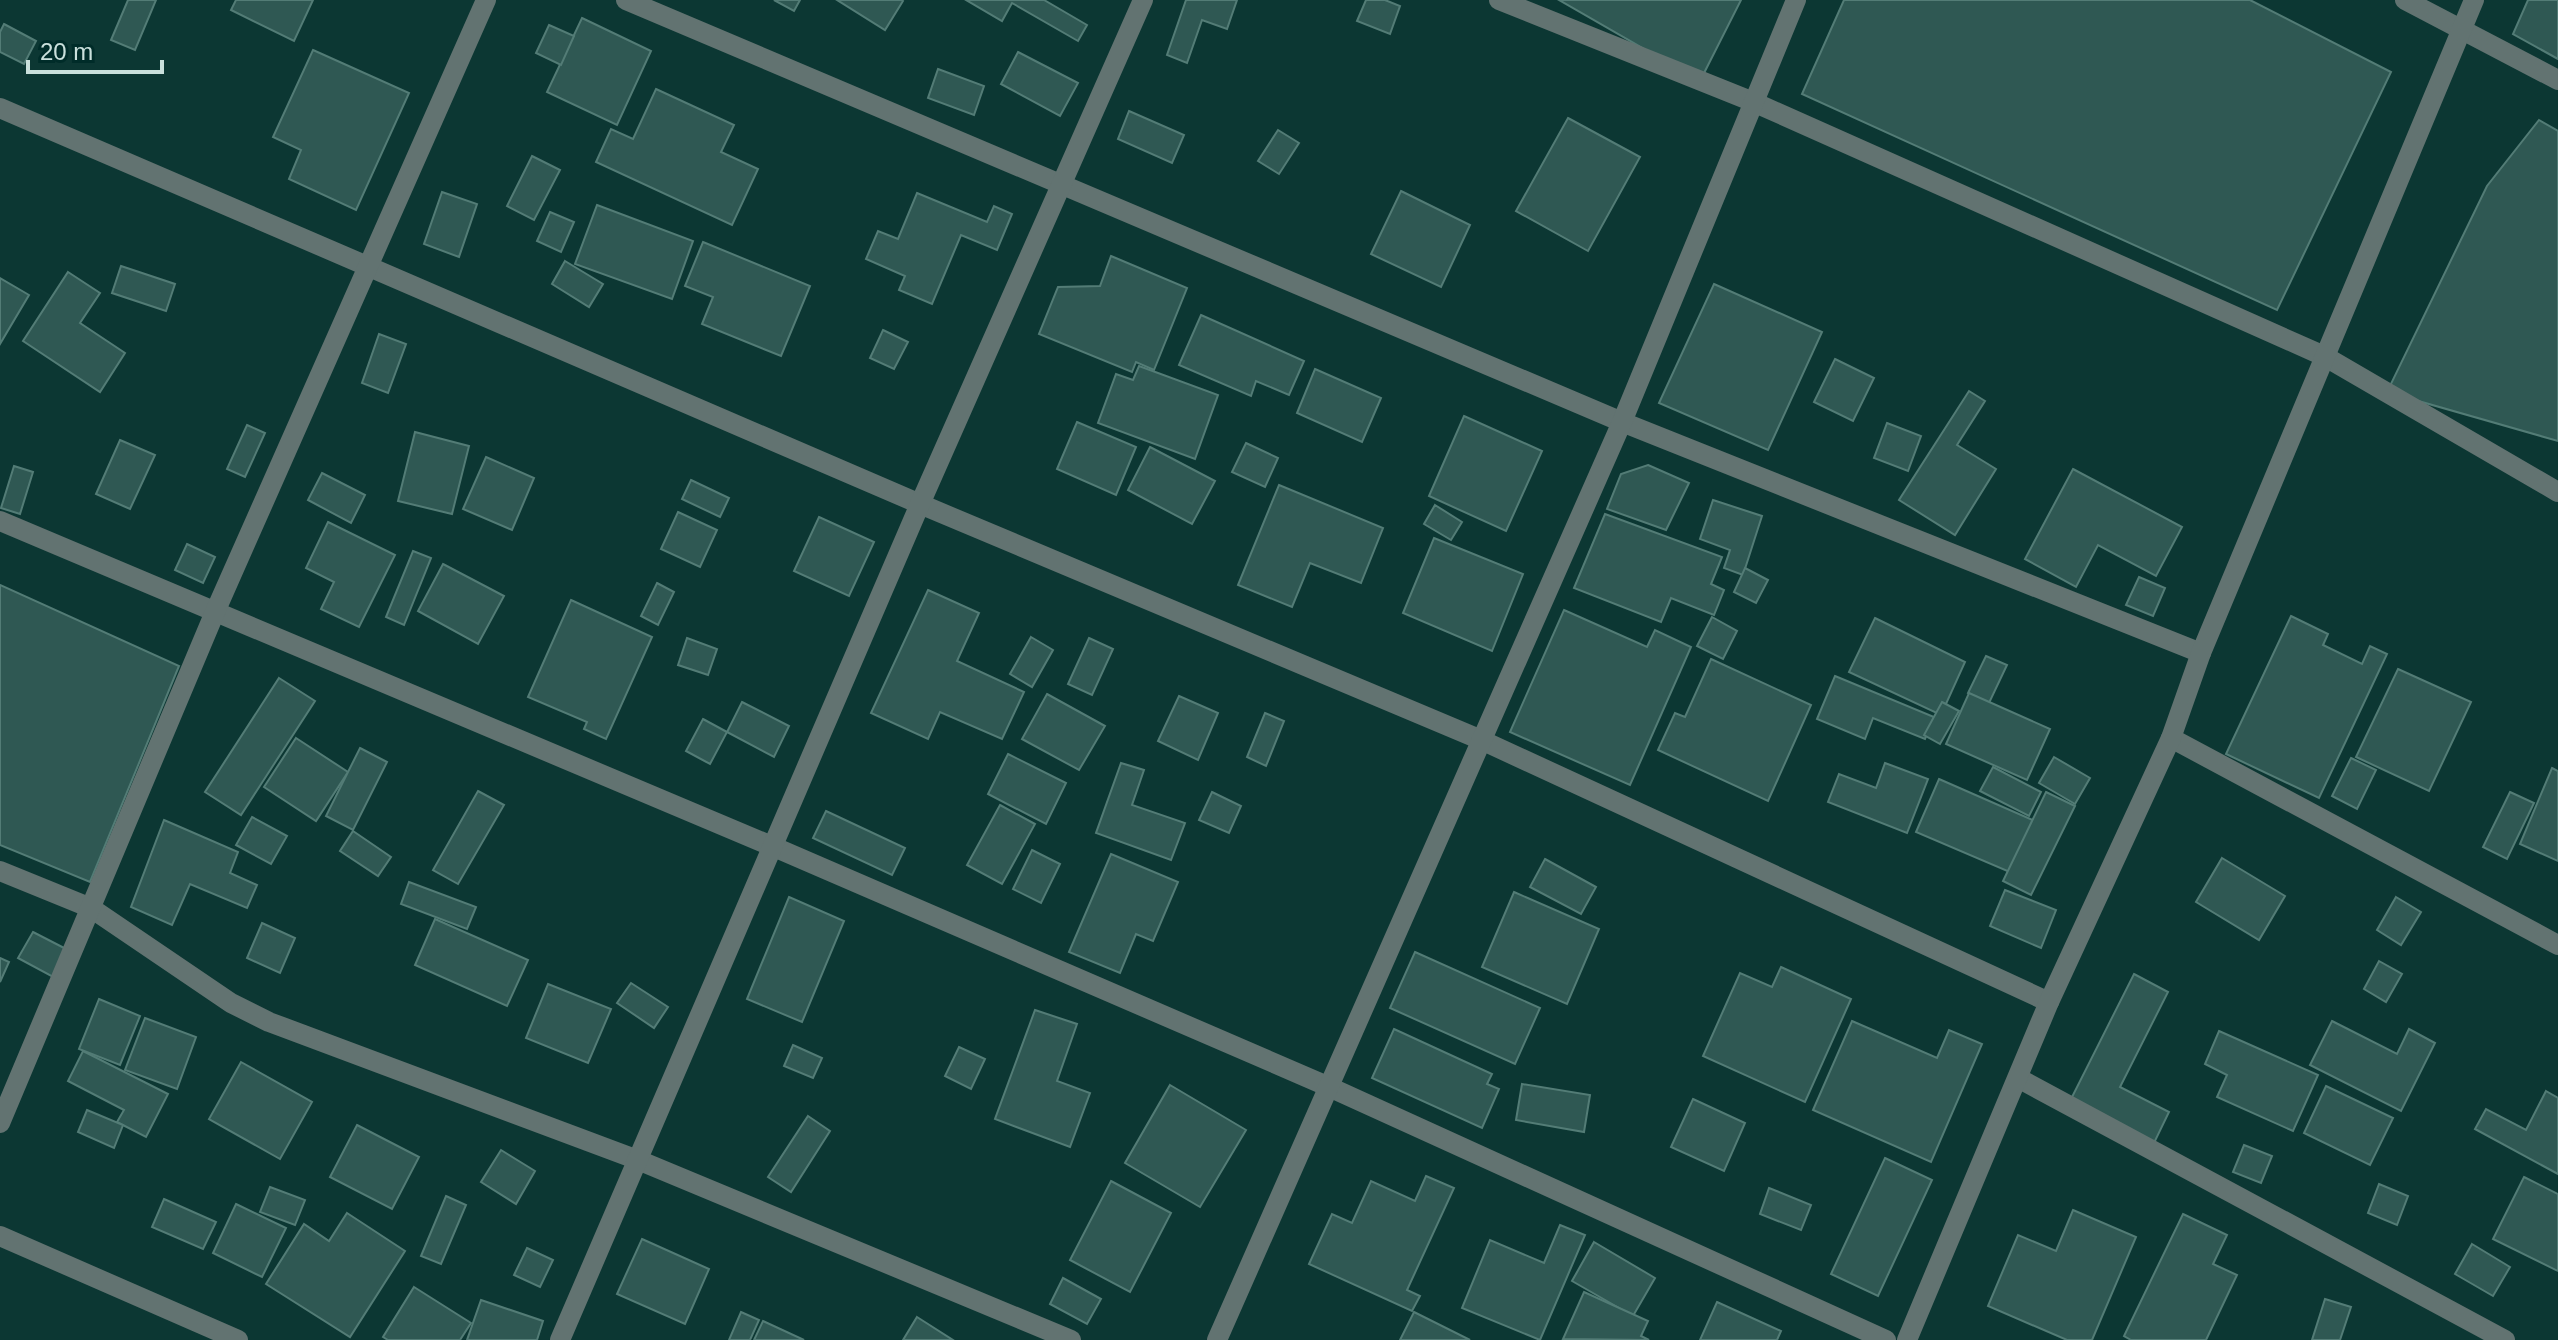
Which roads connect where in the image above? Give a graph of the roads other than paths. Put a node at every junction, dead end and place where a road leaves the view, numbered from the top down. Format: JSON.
{"nodes":[{"id":1,"x":486,"y":0,"type":"edge"},
{"id":2,"x":626,"y":0,"type":"edge"},
{"id":3,"x":1143,"y":0,"type":"edge"},
{"id":4,"x":1499,"y":0,"type":"edge"},
{"id":5,"x":1796,"y":0,"type":"edge"},
{"id":6,"x":2405,"y":0,"type":"edge"},
{"id":7,"x":2474,"y":0,"type":"edge"},
{"id":8,"x":2462,"y":27,"type":"junction"},
{"id":9,"x":2558,"y":80,"type":"edge"},
{"id":10,"x":1751,"y":101,"type":"junction"},
{"id":11,"x":0,"y":108,"type":"edge"},
{"id":12,"x":1059,"y":186,"type":"junction"},
{"id":13,"x":368,"y":265,"type":"junction"},
{"id":14,"x":2324,"y":356,"type":"junction"},
{"id":15,"x":1622,"y":422,"type":"junction"},
{"id":16,"x":2558,"y":492,"type":"edge"},
{"id":17,"x":920,"y":504,"type":"junction"},
{"id":18,"x":0,"y":521,"type":"edge"},
{"id":19,"x":215,"y":612,"type":"junction"},
{"id":20,"x":2201,"y":653,"type":"junction"},
{"id":21,"x":2171,"y":738,"type":"junction"},
{"id":22,"x":1479,"y":739,"type":"junction"},
{"id":23,"x":774,"y":847,"type":"junction"},
{"id":24,"x":0,"y":871,"type":"edge"},
{"id":25,"x":91,"y":908,"type":"junction"},
{"id":26,"x":2558,"y":945,"type":"edge"},
{"id":27,"x":2049,"y":1002,"type":"junction"},
{"id":28,"x":2018,"y":1078,"type":"junction"},
{"id":29,"x":1327,"y":1086,"type":"junction"},
{"id":30,"x":0,"y":1123,"type":"edge"},
{"id":31,"x":638,"y":1160,"type":"junction"},
{"id":32,"x":0,"y":1236,"type":"edge"},
{"id":33,"x":238,"y":1340,"type":"edge"},
{"id":34,"x":560,"y":1340,"type":"edge"},
{"id":35,"x":1071,"y":1340,"type":"edge"},
{"id":36,"x":1217,"y":1340,"type":"edge"},
{"id":37,"x":1886,"y":1340,"type":"edge"},
{"id":38,"x":1907,"y":1340,"type":"edge"},
{"id":39,"x":2505,"y":1340,"type":"edge"}],
"edges":[{"from":1,"to":13,"type":"street"},
{"from":2,"to":12,"type":"street"},
{"from":3,"to":12,"type":"street"},
{"from":4,"to":10,"type":"street"},
{"from":5,"to":10,"type":"street"},
{"from":6,"to":8,"type":"street"},
{"from":7,"to":8,"type":"street"},
{"from":8,"to":9,"type":"street"},
{"from":8,"to":14,"type":"street"},
{"from":10,"to":14,"type":"street"},
{"from":10,"to":15,"type":"street"},
{"from":11,"to":13,"type":"street"},
{"from":12,"to":15,"type":"street"},
{"from":12,"to":17,"type":"street"},
{"from":13,"to":17,"type":"street"},
{"from":13,"to":19,"type":"street"},
{"from":14,"to":16,"type":"street"},
{"from":14,"to":20,"type":"street"},
{"from":15,"to":20,"type":"street"},
{"from":15,"to":22,"type":"street"},
{"from":17,"to":22,"type":"street"},
{"from":17,"to":23,"type":"street"},
{"from":18,"to":19,"type":"street"},
{"from":19,"to":23,"type":"street"},
{"from":19,"to":25,"type":"street"},
{"from":20,"to":21,"type":"street"},
{"from":21,"to":26,"type":"street"},
{"from":21,"to":27,"type":"street"},
{"from":22,"to":27,"type":"street"},
{"from":22,"to":29,"type":"street"},
{"from":23,"to":29,"type":"street"},
{"from":23,"to":31,"type":"street"},
{"from":24,"to":25,"type":"street"},
{"from":25,"to":30,"type":"street"},
{"from":25,"to":31,"type":"street"},
{"from":27,"to":28,"type":"street"},
{"from":28,"to":38,"type":"street"},
{"from":28,"to":39,"type":"street"},
{"from":29,"to":36,"type":"street"},
{"from":29,"to":37,"type":"street"},
{"from":31,"to":34,"type":"street"},
{"from":31,"to":35,"type":"street"},
{"from":32,"to":33,"type":"street"}]}
